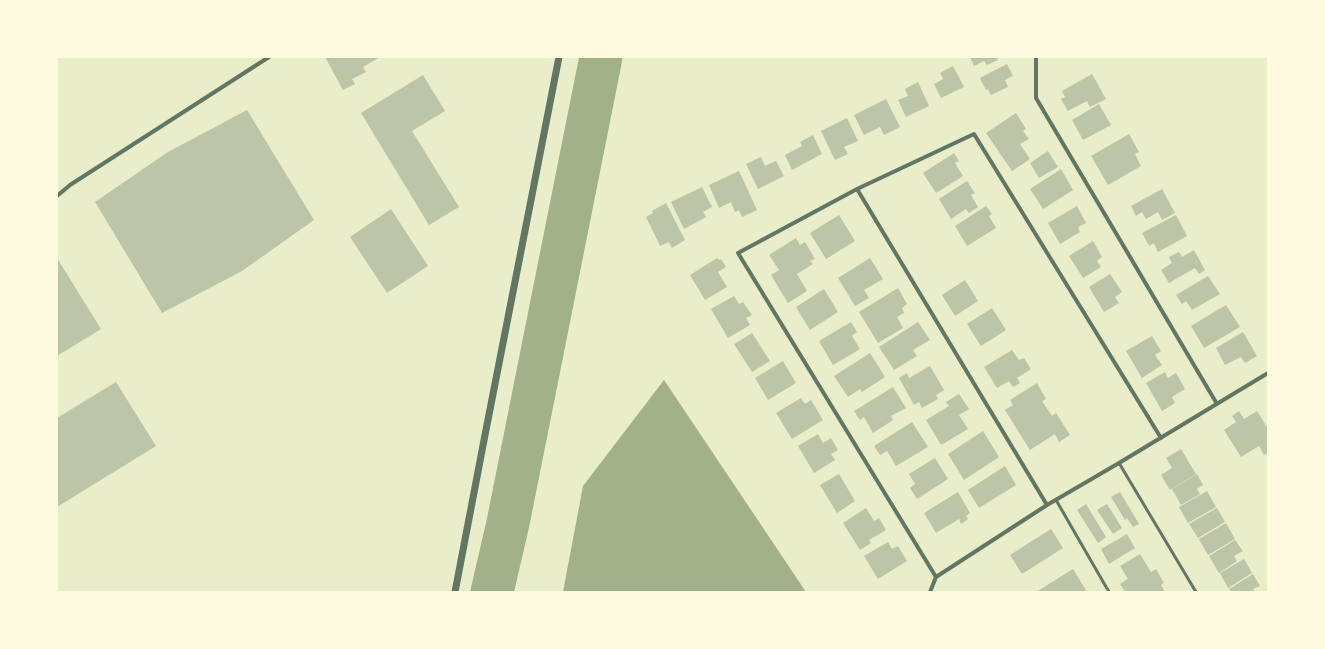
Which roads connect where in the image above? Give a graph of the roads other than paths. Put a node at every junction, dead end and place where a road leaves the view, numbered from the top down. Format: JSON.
{"nodes":[{"id":1,"x":269,"y":57,"type":"edge"},
{"id":2,"x":559,"y":57,"type":"edge"},
{"id":3,"x":1036,"y":57,"type":"edge"},
{"id":4,"x":857,"y":189,"type":"junction"},
{"id":5,"x":57,"y":196,"type":"edge"},
{"id":6,"x":1268,"y":373,"type":"edge"},
{"id":7,"x":1217,"y":404,"type":"junction"},
{"id":8,"x":1161,"y":438,"type":"junction"},
{"id":9,"x":1120,"y":463,"type":"junction"},
{"id":10,"x":1056,"y":500,"type":"junction"},
{"id":11,"x":1047,"y":505,"type":"junction"},
{"id":12,"x":936,"y":577,"type":"junction"},
{"id":13,"x":455,"y":592,"type":"edge"},
{"id":14,"x":930,"y":592,"type":"edge"},
{"id":15,"x":1109,"y":592,"type":"edge"},
{"id":16,"x":1196,"y":592,"type":"edge"}],
"edges":[{"from":1,"to":5,"type":"street"},
{"from":2,"to":13,"type":"street"},
{"from":3,"to":7,"type":"street"},
{"from":4,"to":8,"type":"street"},
{"from":4,"to":11,"type":"street"},
{"from":4,"to":12,"type":"street"},
{"from":6,"to":7,"type":"street"},
{"from":7,"to":8,"type":"street"},
{"from":8,"to":9,"type":"street"},
{"from":9,"to":10,"type":"street"},
{"from":9,"to":16,"type":"lane"},
{"from":10,"to":11,"type":"street"},
{"from":10,"to":15,"type":"lane"},
{"from":11,"to":12,"type":"street"},
{"from":12,"to":14,"type":"street"}]}
